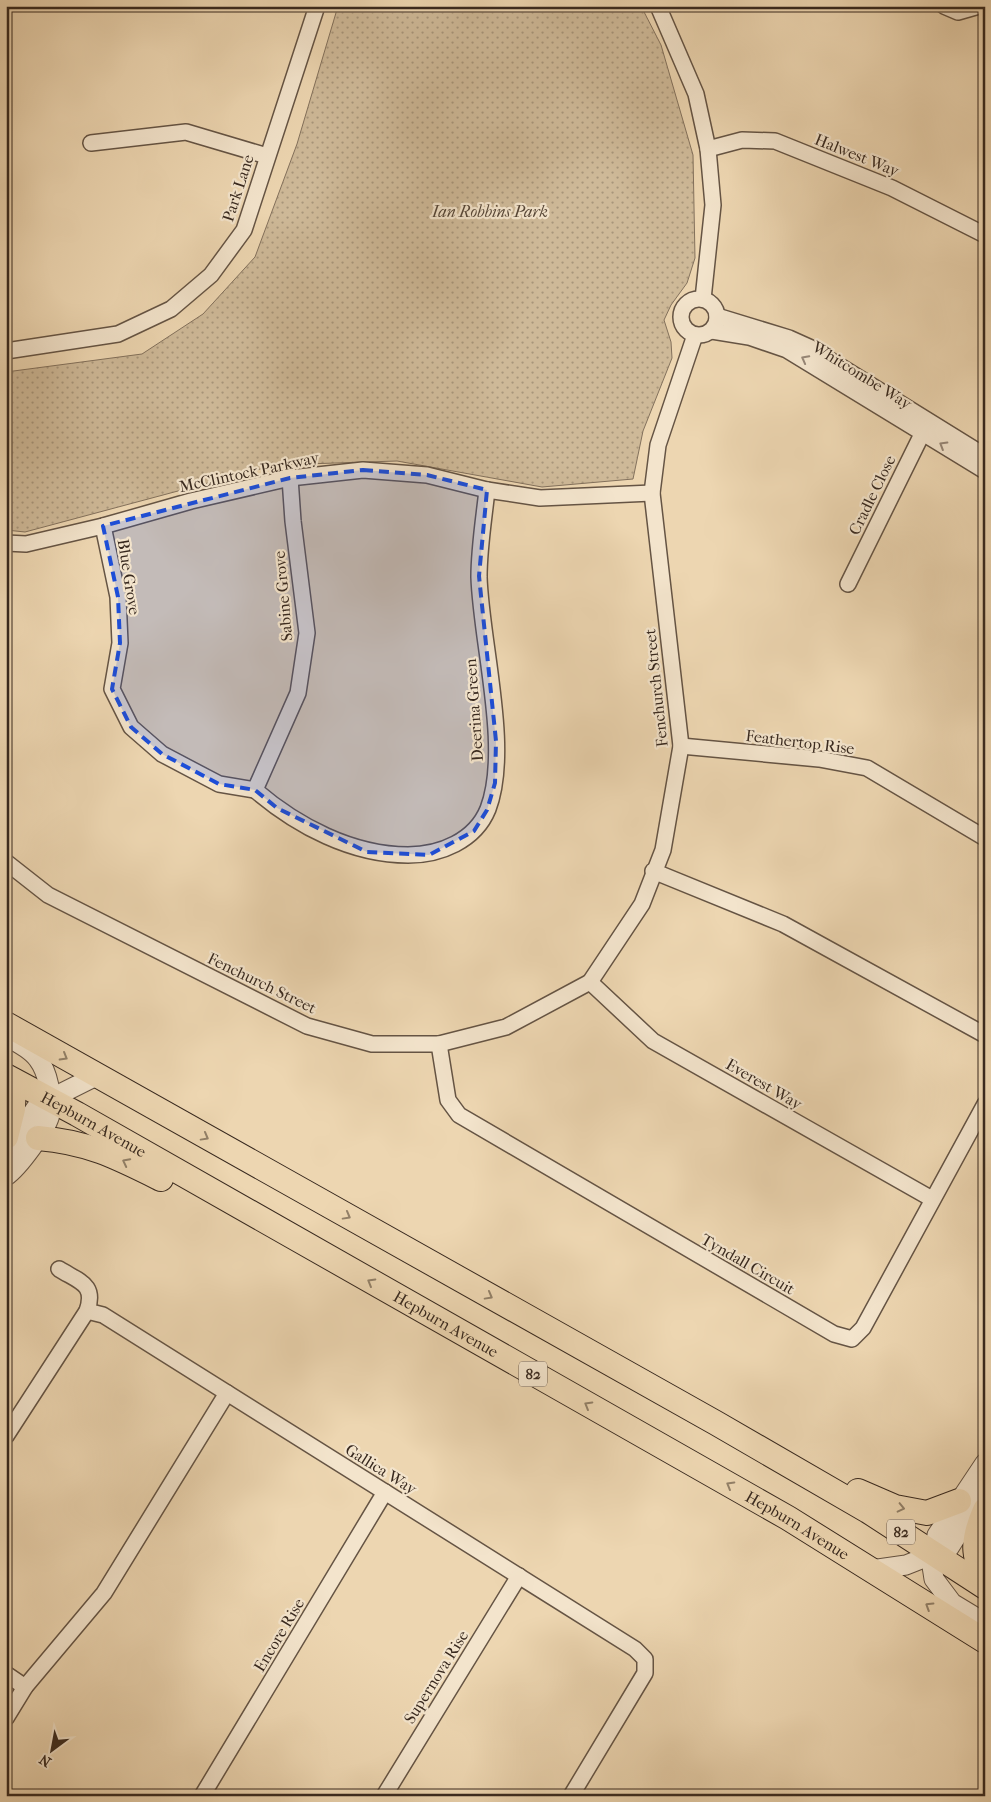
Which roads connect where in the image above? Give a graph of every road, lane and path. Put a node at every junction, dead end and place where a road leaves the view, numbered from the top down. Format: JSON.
{"nodes":[{"id":1,"x":317,"y":6,"type":"edge"},
{"id":2,"x":658,"y":6,"type":"edge"},
{"id":3,"x":944,"y":6,"type":"edge"},
{"id":4,"x":979,"y":6,"type":"edge"},
{"id":5,"x":92,"y":143,"type":"dead end"},
{"id":6,"x":708,"y":150,"type":"junction"},
{"id":7,"x":266,"y":156,"type":"junction"},
{"id":8,"x":985,"y":235,"type":"edge"},
{"id":9,"x":703,"y":299,"type":"junction"},
{"id":10,"x":717,"y":316,"type":"junction"},
{"id":11,"x":712,"y":331,"type":"junction"},
{"id":12,"x":695,"y":335,"type":"junction"},
{"id":13,"x":6,"y":351,"type":"edge"},
{"id":14,"x":925,"y":427,"type":"junction"},
{"id":15,"x":985,"y":456,"type":"edge"},
{"id":16,"x":985,"y":471,"type":"edge"},
{"id":17,"x":290,"y":478,"type":"junction"},
{"id":18,"x":487,"y":490,"type":"junction"},
{"id":19,"x":652,"y":493,"type":"junction"},
{"id":20,"x":103,"y":526,"type":"junction"},
{"id":21,"x":6,"y":543,"type":"edge"},
{"id":22,"x":848,"y":584,"type":"dead end"},
{"id":23,"x":681,"y":746,"type":"junction"},
{"id":24,"x":255,"y":790,"type":"junction"},
{"id":25,"x":985,"y":838,"type":"edge"},
{"id":26,"x":6,"y":862,"type":"edge"},
{"id":27,"x":653,"y":871,"type":"junction"},
{"id":28,"x":590,"y":982,"type":"junction"},
{"id":29,"x":6,"y":1024,"type":"edge"},
{"id":30,"x":985,"y":1034,"type":"edge"},
{"id":31,"x":6,"y":1036,"type":"edge"},
{"id":32,"x":439,"y":1044,"type":"junction"},
{"id":33,"x":96,"y":1076,"type":"junction"},
{"id":34,"x":10,"y":1079,"type":"edge"},
{"id":35,"x":50,"y":1099,"type":"junction"},
{"id":36,"x":985,"y":1104,"type":"edge"},
{"id":37,"x":6,"y":1137,"type":"edge"},
{"id":38,"x":38,"y":1138,"type":"junction"},
{"id":39,"x":6,"y":1152,"type":"edge"},
{"id":40,"x":6,"y":1176,"type":"edge"},
{"id":41,"x":932,"y":1199,"type":"junction"},
{"id":42,"x":282,"y":1232,"type":"junction"},
{"id":43,"x":59,"y":1269,"type":"dead end"},
{"id":44,"x":87,"y":1311,"type":"junction"},
{"id":45,"x":227,"y":1393,"type":"junction"},
{"id":46,"x":716,"y":1423,"type":"junction"},
{"id":47,"x":6,"y":1436,"type":"edge"},
{"id":48,"x":985,"y":1463,"type":"edge"},
{"id":49,"x":385,"y":1492,"type":"junction"},
{"id":50,"x":985,"y":1492,"type":"edge"},
{"id":51,"x":959,"y":1501,"type":"junction"},
{"id":52,"x":985,"y":1510,"type":"edge"},
{"id":53,"x":934,"y":1554,"type":"junction"},
{"id":54,"x":871,"y":1570,"type":"junction"},
{"id":55,"x":519,"y":1576,"type":"junction"},
{"id":56,"x":985,"y":1587,"type":"edge"},
{"id":57,"x":985,"y":1623,"type":"edge"},
{"id":58,"x":985,"y":1641,"type":"edge"},
{"id":59,"x":6,"y":1674,"type":"edge"},
{"id":60,"x":25,"y":1687,"type":"junction"},
{"id":61,"x":6,"y":1718,"type":"edge"},
{"id":62,"x":202,"y":1796,"type":"edge"},
{"id":63,"x":384,"y":1796,"type":"edge"},
{"id":64,"x":571,"y":1796,"type":"edge"}],
"edges":[{"from":1,"to":7,"type":"street","name":"Park Lane"},
{"from":2,"to":6,"type":"street"},
{"from":3,"to":4,"type":"street"},
{"from":5,"to":7,"type":"street"},
{"from":6,"to":8,"type":"street","name":"Halwest Way"},
{"from":6,"to":9,"type":"street"},
{"from":7,"to":13,"type":"street","name":"Park Lane"},
{"from":9,"to":10,"type":"street"},
{"from":9,"to":12,"type":"street"},
{"from":10,"to":11,"type":"street"},
{"from":10,"to":14,"type":"street","name":"Whitcombe Way"},
{"from":11,"to":12,"type":"street","name":"Whitcombe Way"},
{"from":14,"to":11,"type":"street","name":"Whitcombe Way","one_way":true},
{"from":12,"to":19,"type":"street","name":"Fenchurch Street"},
{"from":14,"to":15,"type":"street","name":"Whitcombe Way"},
{"from":16,"to":14,"type":"street","name":"Whitcombe Way","one_way":true},
{"from":14,"to":22,"type":"street","name":"Cradle Close"},
{"from":17,"to":18,"type":"street","name":"McClintock Parkway"},
{"from":17,"to":20,"type":"street","name":"McClintock Parkway"},
{"from":17,"to":24,"type":"street","name":"Sabine Grove"},
{"from":18,"to":19,"type":"street","name":"McClintock Parkway"},
{"from":18,"to":24,"type":"street","name":"Deerina Green"},
{"from":19,"to":23,"type":"street","name":"Fenchurch Street"},
{"from":20,"to":21,"type":"street","name":"McClintock Parkway"},
{"from":20,"to":24,"type":"street","name":"Blue Grove"},
{"from":23,"to":25,"type":"street","name":"Feathertop Rise"},
{"from":23,"to":27,"type":"street","name":"Fenchurch Street"},
{"from":26,"to":32,"type":"street","name":"Fenchurch Street"},
{"from":27,"to":28,"type":"street","name":"Fenchurch Street"},
{"from":27,"to":30,"type":"street"},
{"from":28,"to":32,"type":"street","name":"Fenchurch Street"},
{"from":28,"to":41,"type":"street","name":"Everest Way"},
{"from":29,"to":33,"type":"main road","number":"82","one_way":true},
{"from":31,"to":35,"type":"street"},
{"from":32,"to":41,"type":"street","name":"Tyndall Circuit"},
{"from":33,"to":35,"type":"street"},
{"from":33,"to":46,"type":"main road","number":"82","one_way":true},
{"from":34,"to":35,"type":"main road","name":"Hepburn Avenue","number":"82"},
{"from":34,"to":37,"type":"main road"},
{"from":35,"to":38,"type":"street"},
{"from":35,"to":39,"type":"street"},
{"from":35,"to":42,"type":"main road","name":"Hepburn Avenue","number":"82"},
{"from":36,"to":41,"type":"street","name":"Tyndall Circuit"},
{"from":38,"to":40,"type":"street"},
{"from":42,"to":38,"type":"main road","one_way":true},
{"from":54,"to":42,"type":"main road","name":"Hepburn Avenue","number":"82","one_way":true},
{"from":43,"to":44,"type":"street"},
{"from":44,"to":45,"type":"street","name":"Gallica Way"},
{"from":44,"to":47,"type":"street"},
{"from":45,"to":49,"type":"street","name":"Gallica Way"},
{"from":45,"to":60,"type":"street"},
{"from":46,"to":51,"type":"main road","one_way":true},
{"from":46,"to":53,"type":"main road","number":"82"},
{"from":48,"to":51,"type":"street"},
{"from":49,"to":55,"type":"street","name":"Gallica Way"},
{"from":49,"to":62,"type":"street","name":"Encore Rise"},
{"from":50,"to":53,"type":"street"},
{"from":51,"to":53,"type":"street"},
{"from":52,"to":56,"type":"main road"},
{"from":53,"to":54,"type":"street"},
{"from":53,"to":56,"type":"main road","number":"82"},
{"from":53,"to":57,"type":"street"},
{"from":58,"to":54,"type":"main road","name":"Hepburn Avenue","number":"82","one_way":true},
{"from":55,"to":63,"type":"street","name":"Supernova Rise"},
{"from":55,"to":64,"type":"street","name":"Gallica Way"},
{"from":59,"to":60,"type":"street"},
{"from":60,"to":61,"type":"street"}]}
